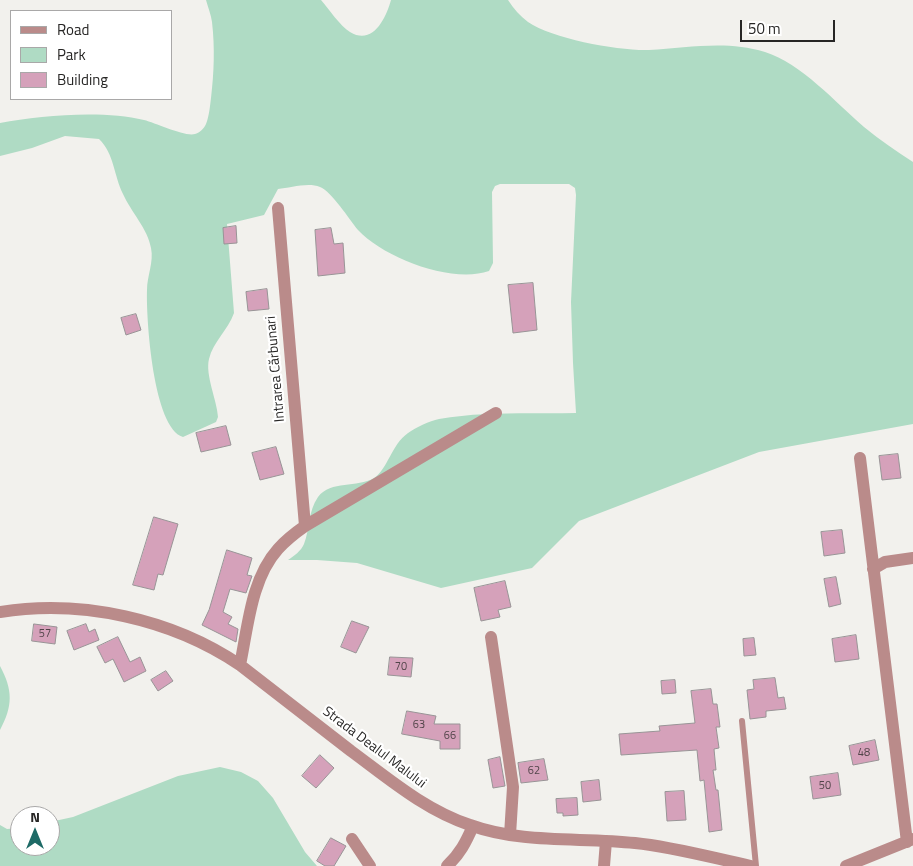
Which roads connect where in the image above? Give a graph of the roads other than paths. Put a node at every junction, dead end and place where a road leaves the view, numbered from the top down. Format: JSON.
{"nodes":[{"id":1,"x":278,"y":208,"type":"dead end"},
{"id":2,"x":496,"y":414,"type":"dead end"},
{"id":3,"x":860,"y":458,"type":"dead end"},
{"id":4,"x":305,"y":526,"type":"junction"},
{"id":5,"x":913,"y":558,"type":"edge"},
{"id":6,"x":873,"y":569,"type":"junction"},
{"id":7,"x":0,"y":612,"type":"edge"},
{"id":8,"x":490,"y":637,"type":"dead end"},
{"id":9,"x":240,"y":665,"type":"junction"},
{"id":10,"x":742,"y":721,"type":"dead end"},
{"id":11,"x":473,"y":826,"type":"junction"},
{"id":12,"x":510,"y":834,"type":"junction"},
{"id":13,"x":352,"y":839,"type":"dead end"},
{"id":14,"x":910,"y":840,"type":"edge"},
{"id":15,"x":606,"y":841,"type":"junction"},
{"id":16,"x":370,"y":866,"type":"edge"},
{"id":17,"x":447,"y":866,"type":"edge"},
{"id":18,"x":604,"y":866,"type":"edge"},
{"id":19,"x":751,"y":866,"type":"edge"},
{"id":20,"x":756,"y":866,"type":"edge"},
{"id":21,"x":846,"y":866,"type":"edge"}],
"edges":[{"from":1,"to":4,"type":"street","name":"Intrarea Cărbunari"},
{"from":2,"to":4,"type":"street"},
{"from":3,"to":6,"type":"street"},
{"from":4,"to":9,"type":"street"},
{"from":5,"to":6,"type":"street"},
{"from":6,"to":14,"type":"street"},
{"from":7,"to":9,"type":"street","name":"Strada Dealul Malului"},
{"from":8,"to":12,"type":"street"},
{"from":9,"to":11,"type":"street","name":"Strada Dealul Malului"},
{"from":10,"to":20,"type":"lane"},
{"from":11,"to":12,"type":"street","name":"Strada Dealul Malului"},
{"from":11,"to":17,"type":"street"},
{"from":12,"to":15,"type":"street","name":"Strada Dealul Malului"},
{"from":13,"to":16,"type":"street"},
{"from":14,"to":21,"type":"street"},
{"from":15,"to":18,"type":"street"},
{"from":15,"to":19,"type":"street","name":"Strada Dealul Malului"}]}
